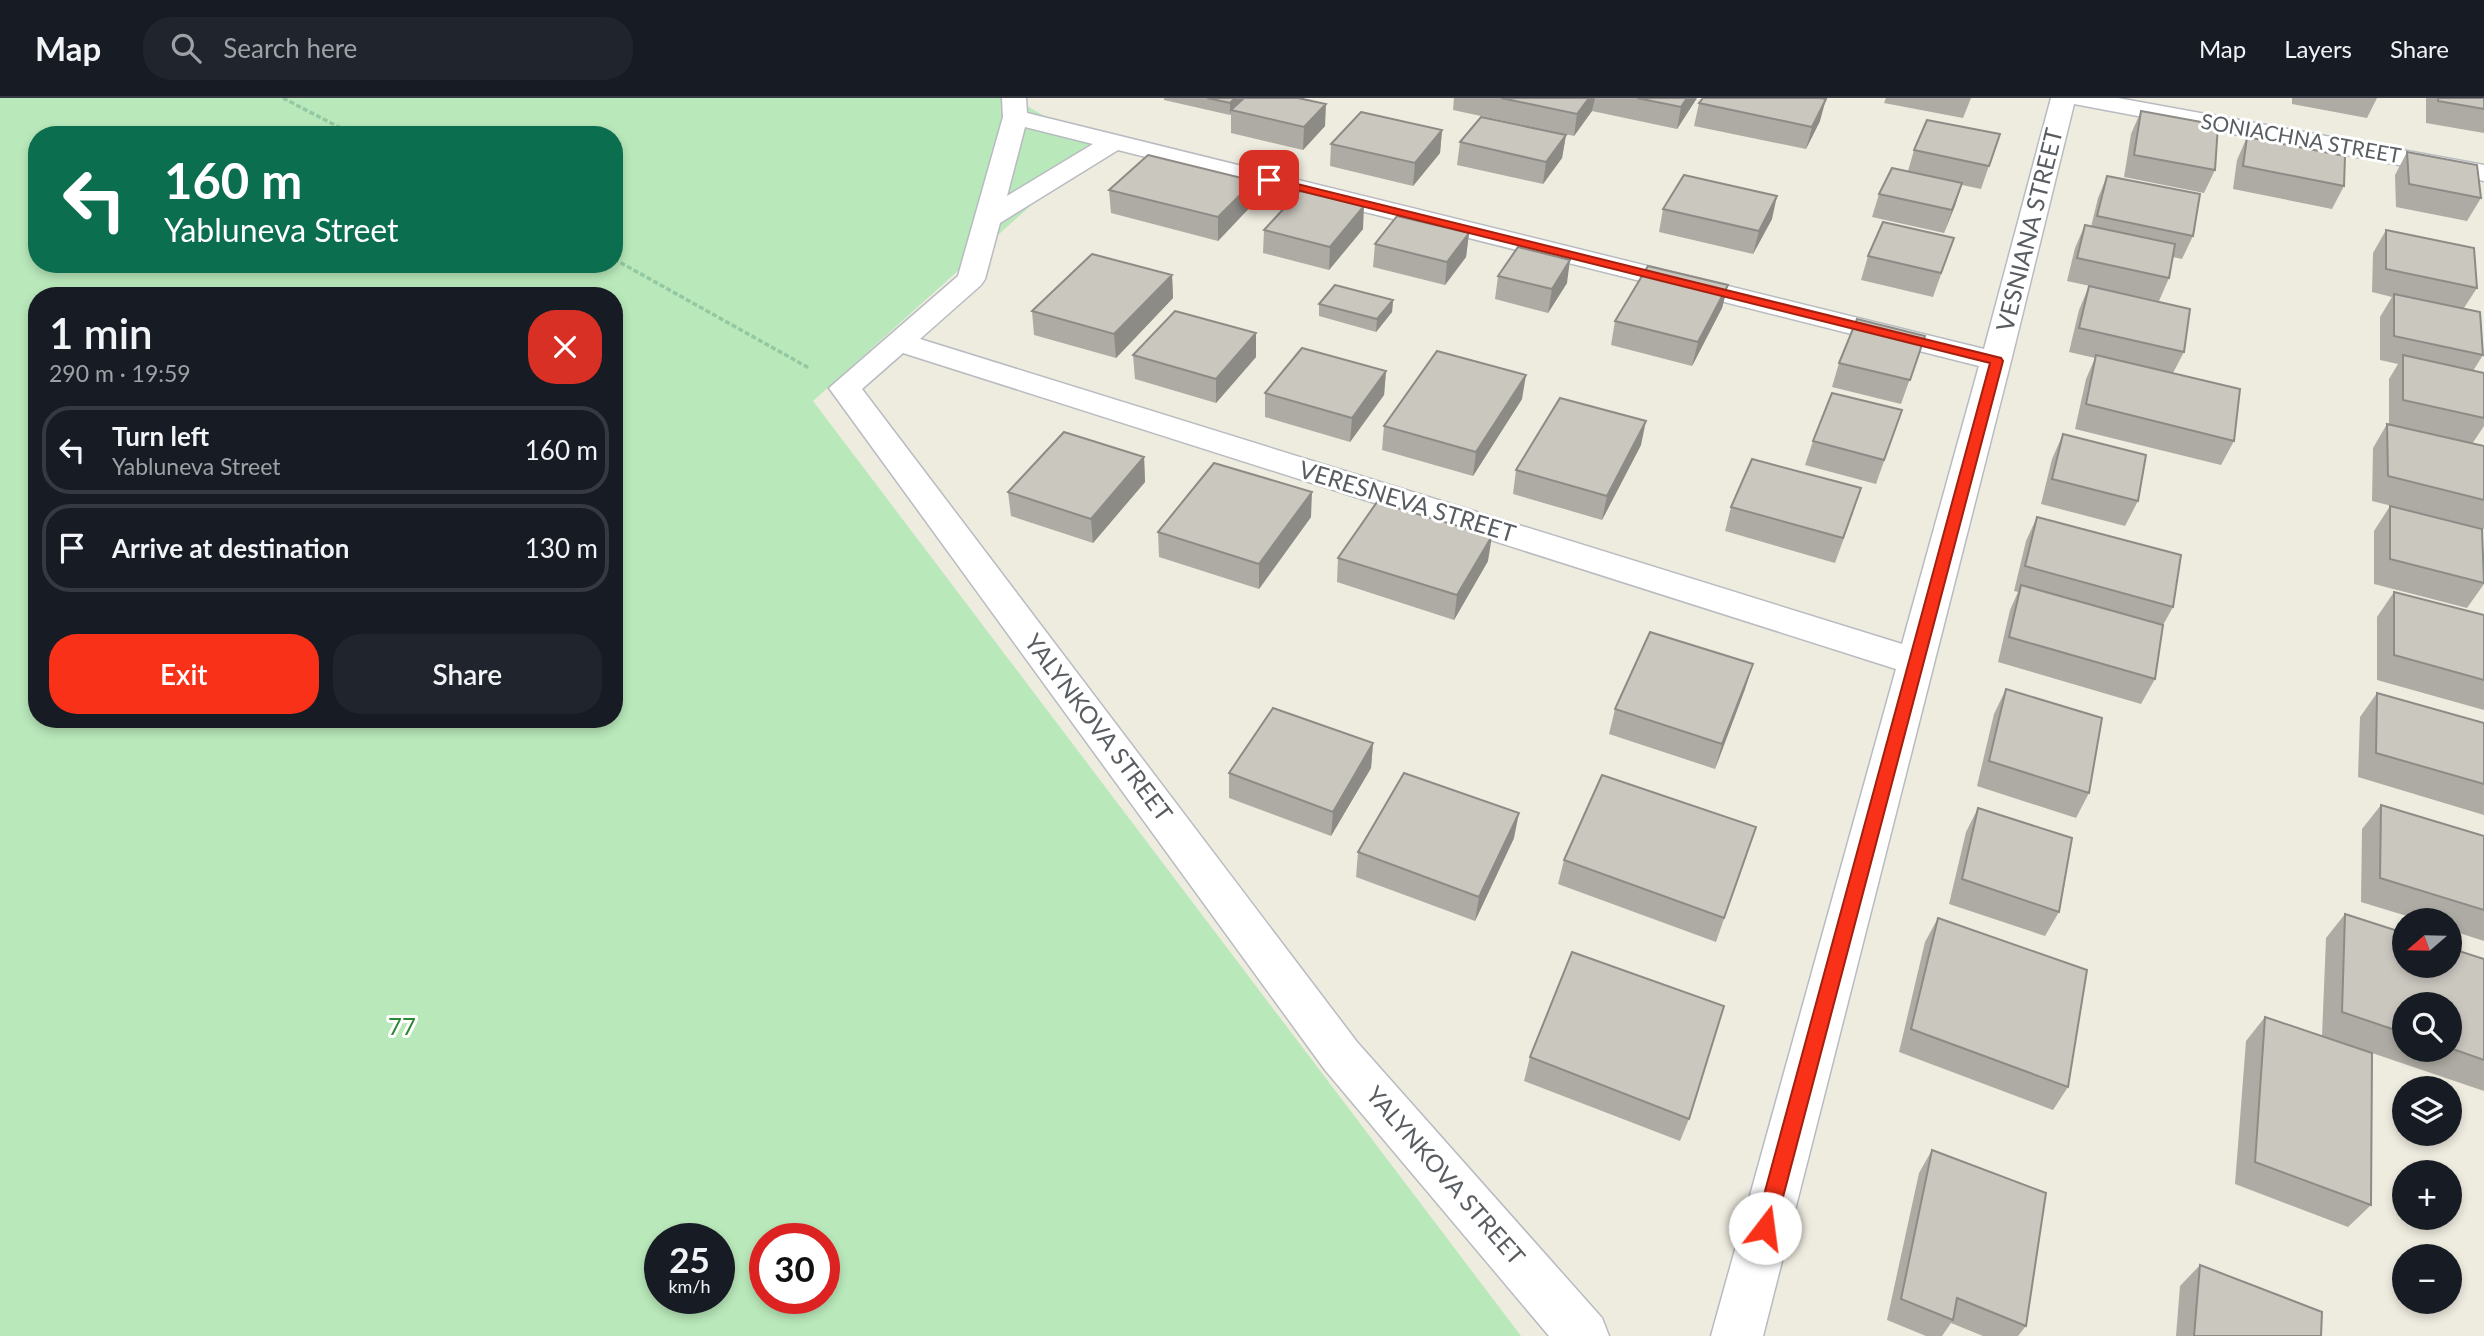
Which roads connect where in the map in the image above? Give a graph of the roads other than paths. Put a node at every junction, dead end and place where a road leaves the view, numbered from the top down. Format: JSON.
{"nodes":[{"id":1,"x":2063,"y":98,"type":"edge"},
{"id":2,"x":2077,"y":98,"type":"edge"},
{"id":3,"x":1015,"y":108,"type":"edge"},
{"id":4,"x":1114,"y":142,"type":"junction"},
{"id":5,"x":2484,"y":173,"type":"edge"},
{"id":6,"x":988,"y":219,"type":"junction"},
{"id":7,"x":899,"y":342,"type":"junction"},
{"id":8,"x":1996,"y":361,"type":"junction"},
{"id":9,"x":1916,"y":662,"type":"junction"},
{"id":10,"x":1583,"y":1336,"type":"edge"},
{"id":11,"x":1737,"y":1336,"type":"edge"}],
"edges":[{"from":1,"to":8,"type":"street","name":"VESNIANA STREET"},
{"from":2,"to":5,"type":"street","name":"SONIACHNA STREET"},
{"from":3,"to":4,"type":"street"},
{"from":3,"to":6,"type":"street"},
{"from":4,"to":6,"type":"street"},
{"from":4,"to":8,"type":"street"},
{"from":6,"to":7,"type":"street"},
{"from":7,"to":9,"type":"street","name":"VERESNEVA STREET"},
{"from":7,"to":10,"type":"street","name":"YALYNKOVA STREET"},
{"from":8,"to":9,"type":"street","name":"VESNIANA STREET"},
{"from":9,"to":11,"type":"street","name":"VESNIANA STREET"}]}
